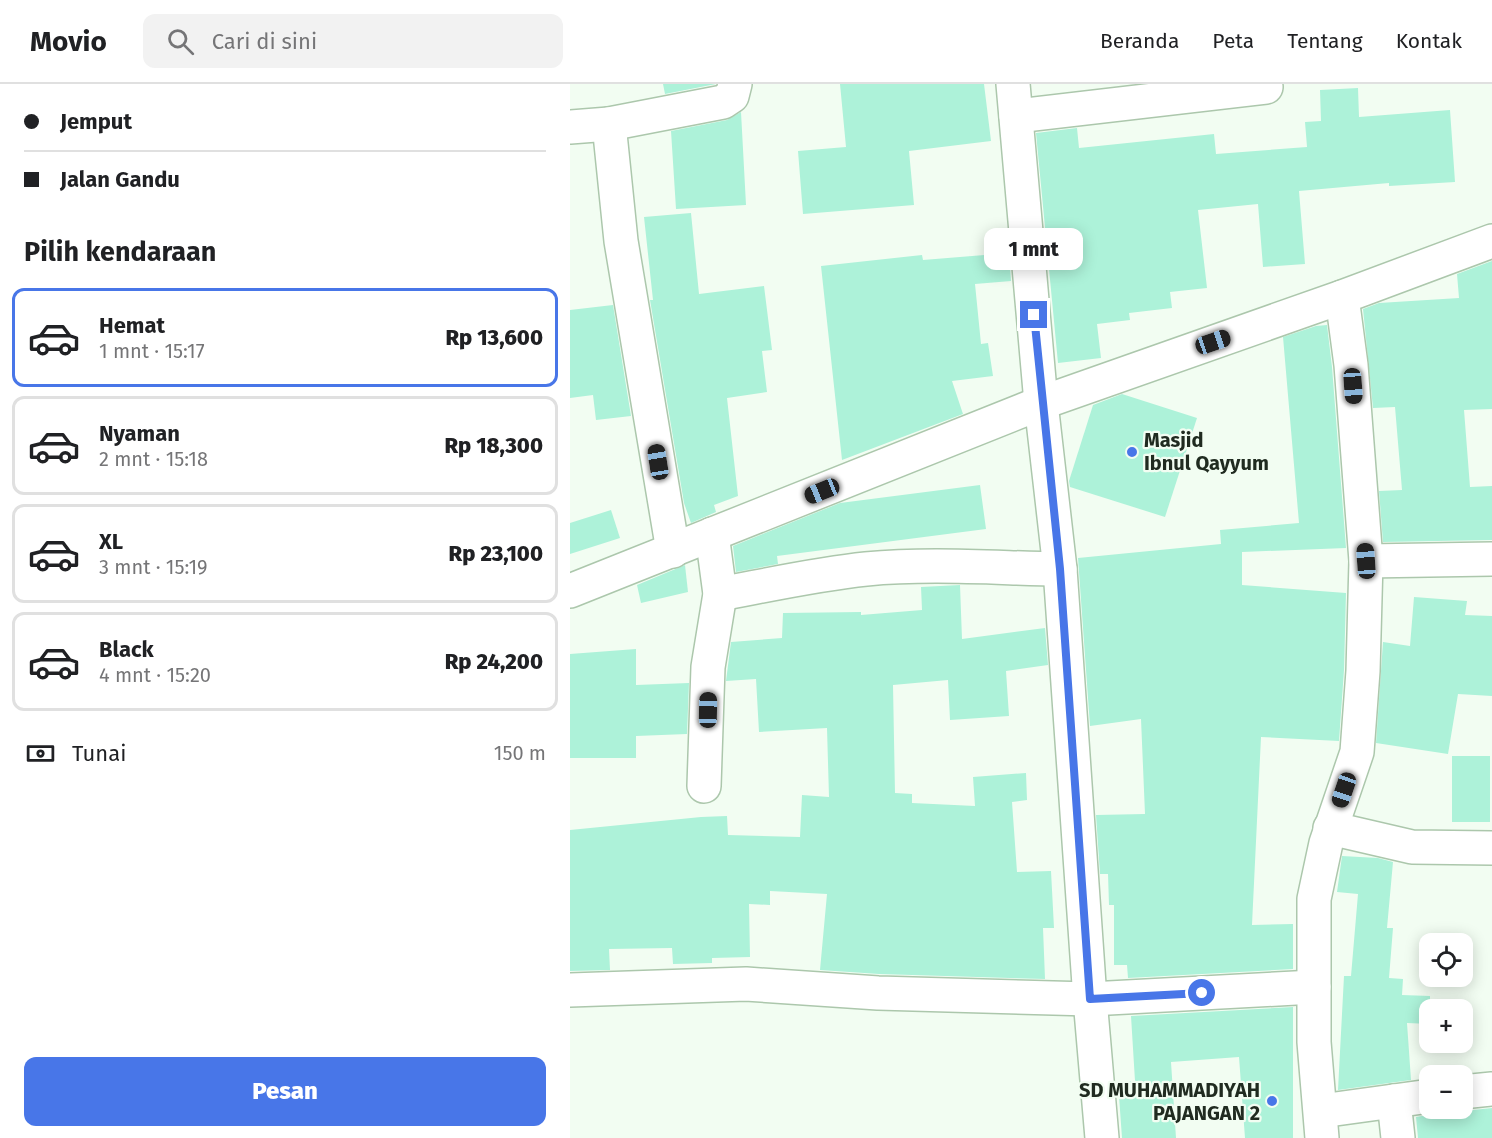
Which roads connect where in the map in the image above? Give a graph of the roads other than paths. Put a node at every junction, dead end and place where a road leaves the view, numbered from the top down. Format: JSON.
{"nodes":[{"id":1,"x":735,"y":84,"type":"edge"},
{"id":2,"x":1013,"y":84,"type":"edge"},
{"id":3,"x":1266,"y":87,"type":"dead end"},
{"id":4,"x":1016,"y":116,"type":"junction"},
{"id":5,"x":609,"y":124,"type":"junction"},
{"id":6,"x":570,"y":127,"type":"edge"},
{"id":7,"x":1492,"y":241,"type":"edge"},
{"id":8,"x":1342,"y":297,"type":"junction"},
{"id":9,"x":1041,"y":403,"type":"junction"},
{"id":10,"x":712,"y":534,"type":"junction"},
{"id":11,"x":673,"y":550,"type":"junction"},
{"id":12,"x":1492,"y":559,"type":"edge"},
{"id":13,"x":1366,"y":561,"type":"junction"},
{"id":14,"x":1060,"y":569,"type":"junction"},
{"id":15,"x":570,"y":591,"type":"edge"},
{"id":16,"x":720,"y":594,"type":"junction"},
{"id":17,"x":704,"y":786,"type":"dead end"},
{"id":18,"x":1330,"y":828,"type":"junction"},
{"id":19,"x":1492,"y":848,"type":"edge"},
{"id":20,"x":1314,"y":987,"type":"junction"},
{"id":21,"x":570,"y":990,"type":"edge"},
{"id":22,"x":1090,"y":999,"type":"junction"},
{"id":23,"x":1492,"y":1089,"type":"edge"},
{"id":24,"x":1473,"y":1091,"type":"edge"},
{"id":25,"x":1419,"y":1098,"type":"edge"},
{"id":26,"x":1394,"y":1101,"type":"junction"},
{"id":27,"x":1321,"y":1125,"type":"edge"},
{"id":28,"x":1102,"y":1138,"type":"edge"},
{"id":29,"x":1398,"y":1138,"type":"edge"}],
"edges":[{"from":1,"to":5,"type":"street"},
{"from":2,"to":4,"type":"street"},
{"from":3,"to":4,"type":"street"},
{"from":4,"to":9,"type":"street"},
{"from":5,"to":6,"type":"street"},
{"from":5,"to":11,"type":"street"},
{"from":7,"to":8,"type":"street"},
{"from":8,"to":9,"type":"street"},
{"from":8,"to":13,"type":"street"},
{"from":9,"to":10,"type":"street"},
{"from":9,"to":14,"type":"street"},
{"from":10,"to":11,"type":"street"},
{"from":10,"to":16,"type":"street"},
{"from":11,"to":15,"type":"street"},
{"from":12,"to":13,"type":"street"},
{"from":13,"to":18,"type":"street"},
{"from":14,"to":16,"type":"street"},
{"from":14,"to":22,"type":"street"},
{"from":16,"to":17,"type":"street"},
{"from":18,"to":19,"type":"street"},
{"from":18,"to":20,"type":"street"},
{"from":20,"to":22,"type":"street"},
{"from":20,"to":27,"type":"street"},
{"from":21,"to":22,"type":"street"},
{"from":22,"to":28,"type":"street"},
{"from":23,"to":24,"type":"street"},
{"from":25,"to":26,"type":"street"},
{"from":26,"to":27,"type":"street"},
{"from":26,"to":29,"type":"street"}]}
